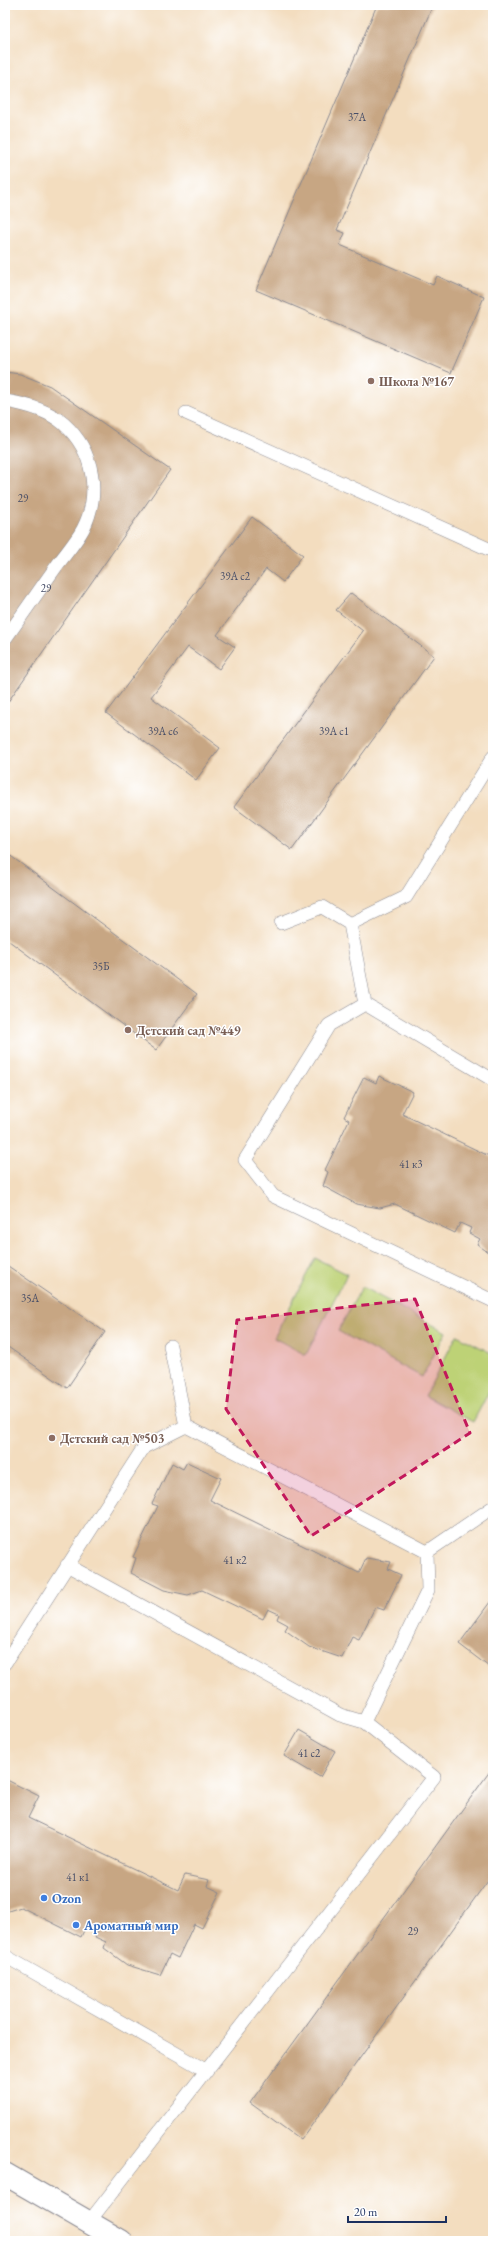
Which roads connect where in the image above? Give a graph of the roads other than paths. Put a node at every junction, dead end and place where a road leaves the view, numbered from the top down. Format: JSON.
{"nodes":[{"id":1,"x":5,"y":401,"type":"edge"},
{"id":2,"x":186,"y":413,"type":"dead end"},
{"id":3,"x":493,"y":551,"type":"edge"},
{"id":4,"x":5,"y":639,"type":"edge"},
{"id":5,"x":493,"y":757,"type":"edge"},
{"id":6,"x":280,"y":923,"type":"dead end"},
{"id":7,"x":350,"y":924,"type":"junction"},
{"id":8,"x":365,"y":1004,"type":"junction"},
{"id":9,"x":493,"y":1080,"type":"edge"},
{"id":10,"x":493,"y":1301,"type":"edge"},
{"id":11,"x":170,"y":1346,"type":"dead end"},
{"id":12,"x":186,"y":1426,"type":"junction"},
{"id":13,"x":493,"y":1507,"type":"edge"},
{"id":14,"x":427,"y":1552,"type":"junction"},
{"id":15,"x":67,"y":1564,"type":"junction"},
{"id":16,"x":5,"y":1664,"type":"edge"},
{"id":17,"x":364,"y":1722,"type":"junction"},
{"id":18,"x":5,"y":1956,"type":"edge"},
{"id":19,"x":206,"y":2071,"type":"junction"},
{"id":20,"x":5,"y":2174,"type":"edge"},
{"id":21,"x":89,"y":2222,"type":"junction"},
{"id":22,"x":121,"y":2241,"type":"edge"}],
"edges":[{"from":1,"to":4,"type":"lane"},
{"from":2,"to":3,"type":"lane"},
{"from":5,"to":7,"type":"lane"},
{"from":6,"to":7,"type":"lane"},
{"from":7,"to":8,"type":"lane"},
{"from":8,"to":9,"type":"lane"},
{"from":8,"to":10,"type":"lane"},
{"from":11,"to":12,"type":"lane"},
{"from":12,"to":14,"type":"lane"},
{"from":12,"to":15,"type":"lane"},
{"from":13,"to":14,"type":"lane"},
{"from":14,"to":17,"type":"lane"},
{"from":15,"to":16,"type":"lane"},
{"from":15,"to":17,"type":"lane"},
{"from":17,"to":19,"type":"lane"},
{"from":18,"to":19,"type":"lane"},
{"from":19,"to":21,"type":"lane"},
{"from":20,"to":21,"type":"street"},
{"from":21,"to":22,"type":"street"}]}
